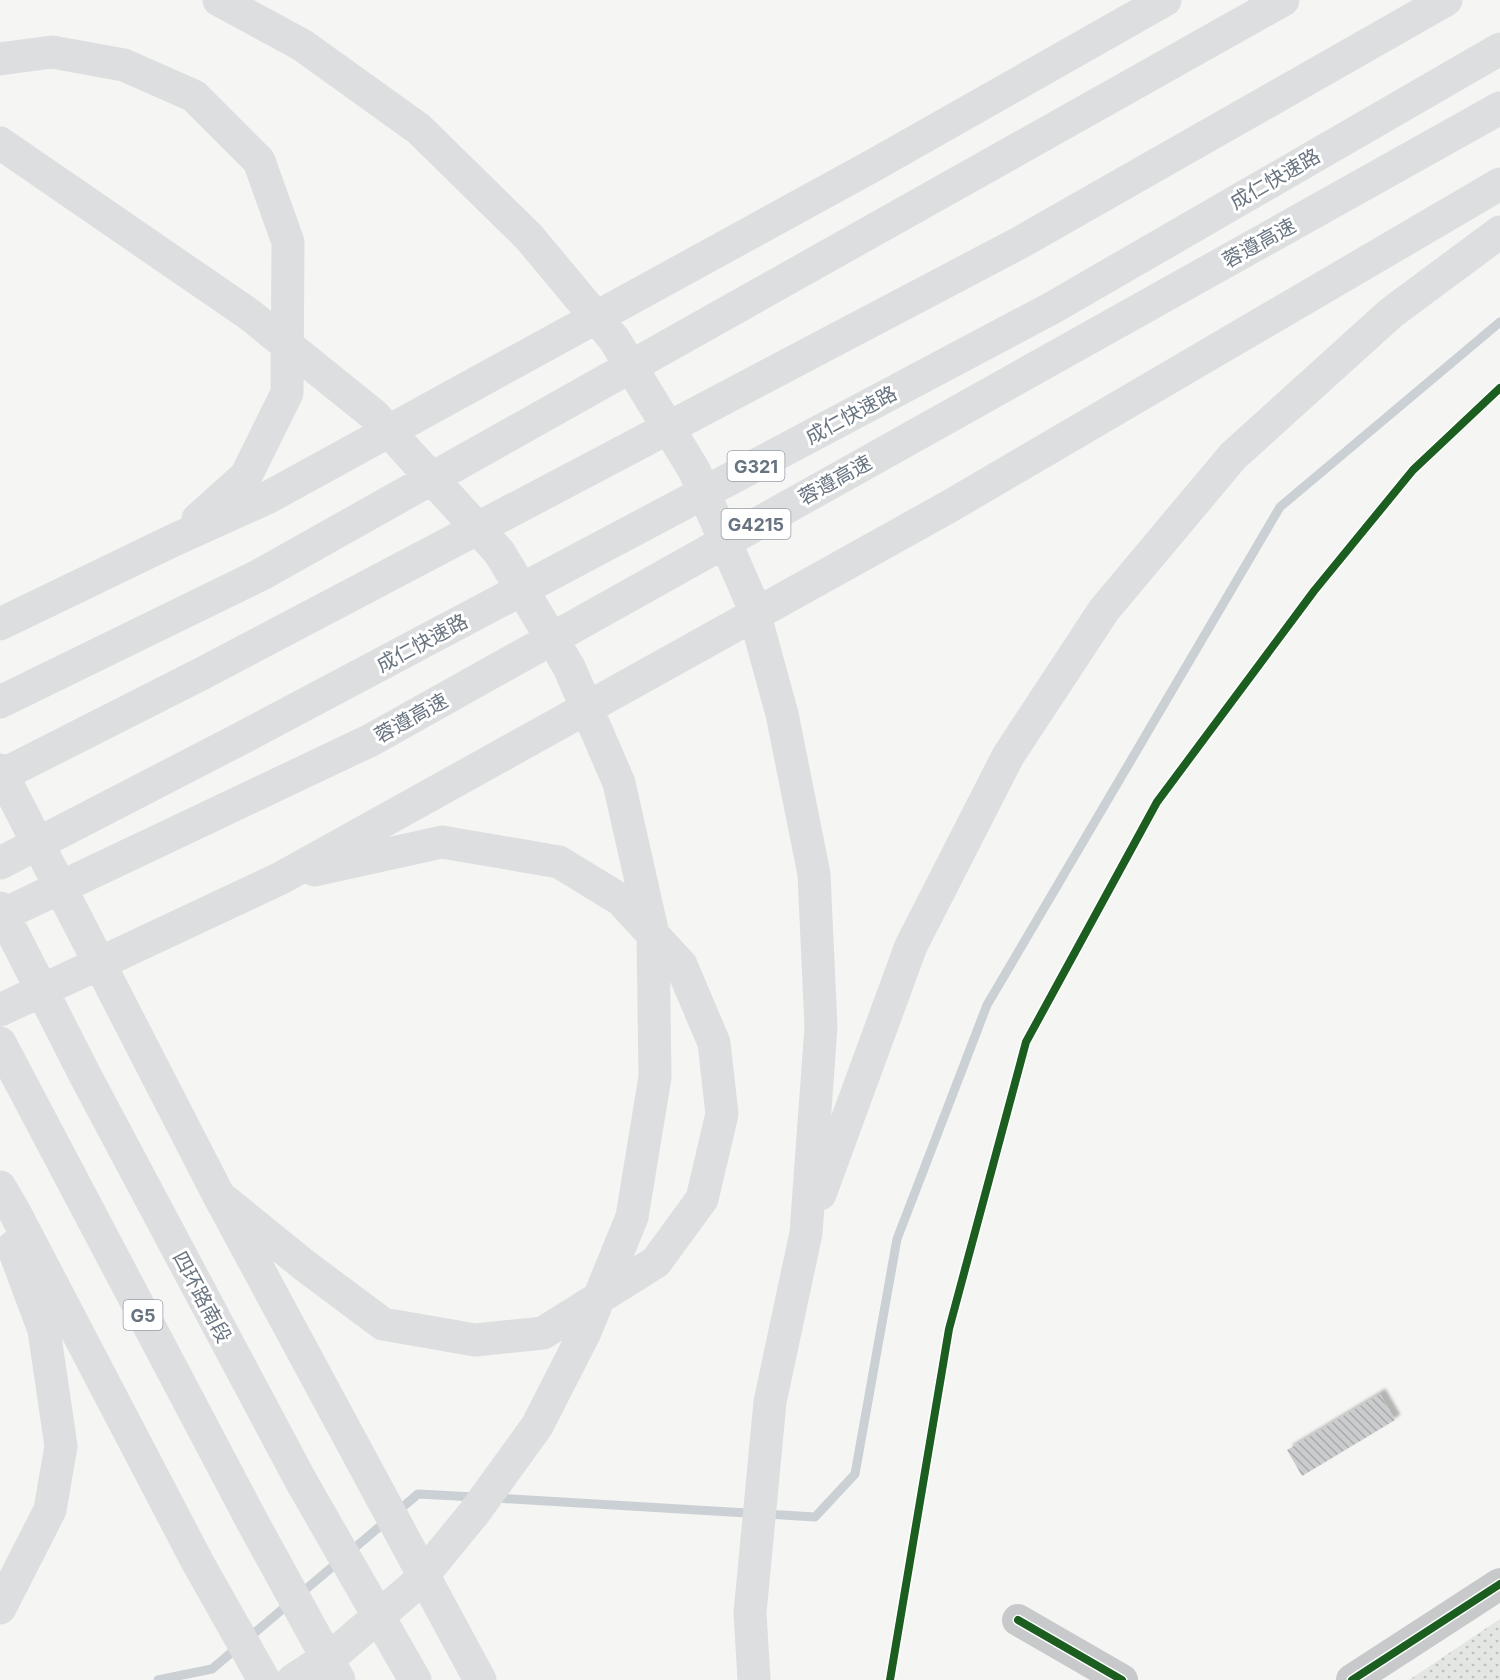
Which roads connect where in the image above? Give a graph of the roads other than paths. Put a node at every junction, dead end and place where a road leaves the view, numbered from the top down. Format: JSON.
{"nodes":[{"id":1,"x":219,"y":0,"type":"edge"},
{"id":2,"x":1165,"y":0,"type":"edge"},
{"id":3,"x":1283,"y":0,"type":"edge"},
{"id":4,"x":1446,"y":0,"type":"edge"},
{"id":5,"x":1500,"y":48,"type":"edge"},
{"id":6,"x":0,"y":59,"type":"edge"},
{"id":7,"x":1500,"y":108,"type":"edge"},
{"id":8,"x":0,"y":143,"type":"edge"},
{"id":9,"x":1500,"y":184,"type":"edge"},
{"id":10,"x":1500,"y":232,"type":"edge"},
{"id":11,"x":174,"y":540,"type":"junction"},
{"id":12,"x":0,"y":624,"type":"edge"},
{"id":13,"x":0,"y":702,"type":"edge"},
{"id":14,"x":0,"y":770,"type":"edge"},
{"id":15,"x":0,"y":776,"type":"edge"},
{"id":16,"x":0,"y":863,"type":"edge"},
{"id":17,"x":281,"y":878,"type":"junction"},
{"id":18,"x":0,"y":908,"type":"edge"},
{"id":19,"x":0,"y":916,"type":"edge"},
{"id":20,"x":0,"y":1010,"type":"edge"},
{"id":21,"x":0,"y":1044,"type":"edge"},
{"id":22,"x":0,"y":1187,"type":"edge"},
{"id":23,"x":219,"y":1196,"type":"junction"},
{"id":24,"x":0,"y":1215,"type":"edge"},
{"id":25,"x":806,"y":1233,"type":"junction"},
{"id":26,"x":1500,"y":1584,"type":"edge"},
{"id":27,"x":0,"y":1608,"type":"edge"},
{"id":28,"x":1018,"y":1620,"type":"dead end"},
{"id":29,"x":264,"y":1680,"type":"edge"},
{"id":30,"x":293,"y":1680,"type":"edge"},
{"id":31,"x":339,"y":1680,"type":"edge"},
{"id":32,"x":415,"y":1680,"type":"edge"},
{"id":33,"x":480,"y":1680,"type":"edge"},
{"id":34,"x":754,"y":1680,"type":"edge"},
{"id":35,"x":1122,"y":1680,"type":"edge"},
{"id":36,"x":1352,"y":1680,"type":"edge"}],
"edges":[{"from":1,"to":25,"type":"highway"},
{"from":2,"to":11,"type":"highway"},
{"from":3,"to":13,"type":"highway"},
{"from":4,"to":15,"type":"highway"},
{"from":5,"to":16,"type":"highway","name":"成仁快速路","number":"G321"},
{"from":6,"to":11,"type":"highway"},
{"from":7,"to":19,"type":"highway","name":"蓉遵高速","number":"G4215"},
{"from":8,"to":30,"type":"highway"},
{"from":9,"to":17,"type":"highway"},
{"from":10,"to":25,"type":"highway"},
{"from":11,"to":12,"type":"highway"},
{"from":14,"to":23,"type":"highway"},
{"from":17,"to":20,"type":"highway"},
{"from":17,"to":23,"type":"highway"},
{"from":18,"to":32,"type":"highway","name":"四环路南段"},
{"from":21,"to":31,"type":"highway","number":"G5"},
{"from":22,"to":29,"type":"highway"},
{"from":23,"to":33,"type":"highway"},
{"from":24,"to":27,"type":"highway"},
{"from":25,"to":34,"type":"highway"},
{"from":26,"to":36,"type":"street"},
{"from":28,"to":35,"type":"street"}]}
